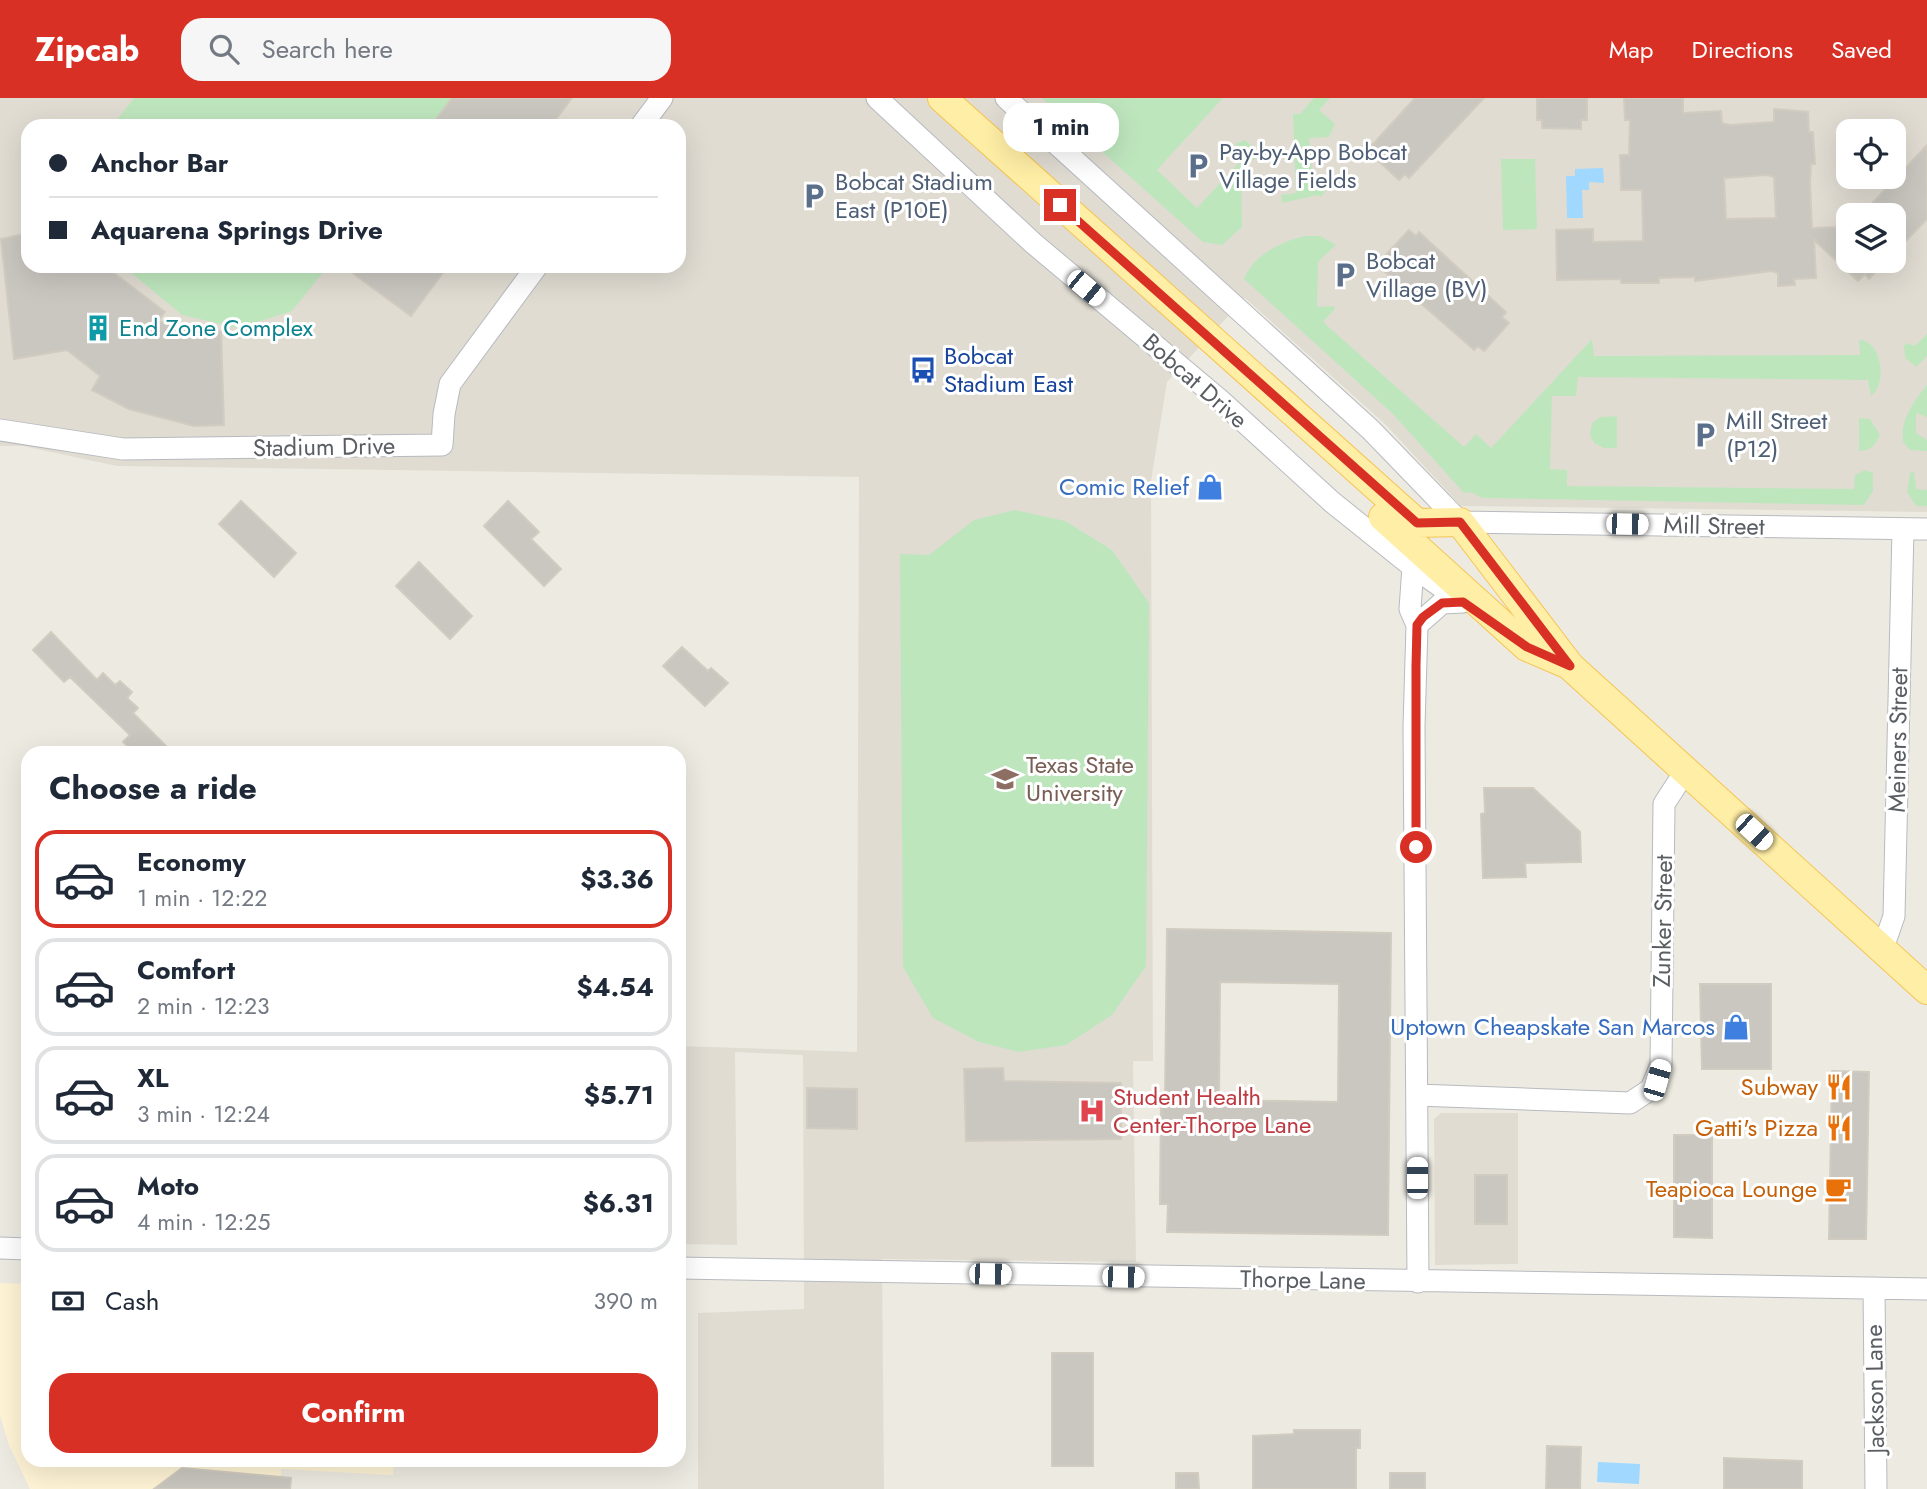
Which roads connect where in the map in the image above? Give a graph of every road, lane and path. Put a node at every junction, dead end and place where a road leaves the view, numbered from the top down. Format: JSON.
{"nodes":[{"id":1,"x":662,"y":98,"type":"edge"},
{"id":2,"x":877,"y":98,"type":"edge"},
{"id":3,"x":899,"y":98,"type":"edge"},
{"id":4,"x":1006,"y":98,"type":"edge"},
{"id":5,"x":952,"y":107,"type":"edge"},
{"id":6,"x":646,"y":119,"type":"edge"},
{"id":7,"x":905,"y":124,"type":"junction"},
{"id":8,"x":532,"y":273,"type":"edge"},
{"id":9,"x":1275,"y":399,"type":"junction"},
{"id":10,"x":0,"y":430,"type":"edge"},
{"id":11,"x":1460,"y":522,"type":"junction"},
{"id":12,"x":1903,"y":529,"type":"junction"},
{"id":13,"x":1927,"y":529,"type":"edge"},
{"id":14,"x":1413,"y":567,"type":"junction"},
{"id":15,"x":1463,"y":602,"type":"junction"},
{"id":16,"x":1417,"y":625,"type":"junction"},
{"id":17,"x":1527,"y":647,"type":"junction"},
{"id":18,"x":1570,"y":666,"type":"junction"},
{"id":19,"x":1686,"y":771,"type":"junction"},
{"id":20,"x":1883,"y":948,"type":"junction"},
{"id":21,"x":1927,"y":990,"type":"edge"},
{"id":22,"x":1417,"y":1095,"type":"junction"},
{"id":23,"x":0,"y":1248,"type":"edge"},
{"id":24,"x":21,"y":1250,"type":"edge"},
{"id":25,"x":686,"y":1268,"type":"edge"},
{"id":26,"x":1418,"y":1282,"type":"junction"},
{"id":27,"x":1874,"y":1288,"type":"junction"},
{"id":28,"x":1927,"y":1289,"type":"edge"},
{"id":29,"x":1876,"y":1489,"type":"edge"}],
"edges":[{"from":1,"to":6,"type":"street"},
{"from":2,"to":7,"type":"street","name":"Bobcat Drive"},
{"from":3,"to":7,"type":"street"},
{"from":4,"to":11,"type":"street"},
{"from":5,"to":9,"type":"main road"},
{"from":7,"to":14,"type":"street","name":"Bobcat Drive"},
{"from":8,"to":10,"type":"street","name":"Stadium Drive"},
{"from":9,"to":11,"type":"main road"},
{"from":9,"to":17,"type":"main road"},
{"from":11,"to":12,"type":"street","name":"Mill Street"},
{"from":11,"to":18,"type":"main road"},
{"from":12,"to":13,"type":"street","name":"Mill Street"},
{"from":12,"to":20,"type":"street","name":"Meiners Street"},
{"from":14,"to":15,"type":"street","name":"Bobcat Drive"},
{"from":14,"to":16,"type":"street"},
{"from":15,"to":16,"type":"street"},
{"from":15,"to":17,"type":"street","name":"Bobcat Drive"},
{"from":16,"to":22,"type":"street"},
{"from":17,"to":18,"type":"main road"},
{"from":18,"to":19,"type":"main road"},
{"from":19,"to":20,"type":"main road"},
{"from":19,"to":22,"type":"street","name":"Zunker Street"},
{"from":20,"to":21,"type":"main road"},
{"from":22,"to":26,"type":"street"},
{"from":23,"to":24,"type":"street"},
{"from":25,"to":26,"type":"street","name":"Thorpe Lane"},
{"from":26,"to":27,"type":"street","name":"Thorpe Lane"},
{"from":27,"to":28,"type":"street","name":"Thorpe Lane"},
{"from":27,"to":29,"type":"street","name":"Jackson Lane"}]}
